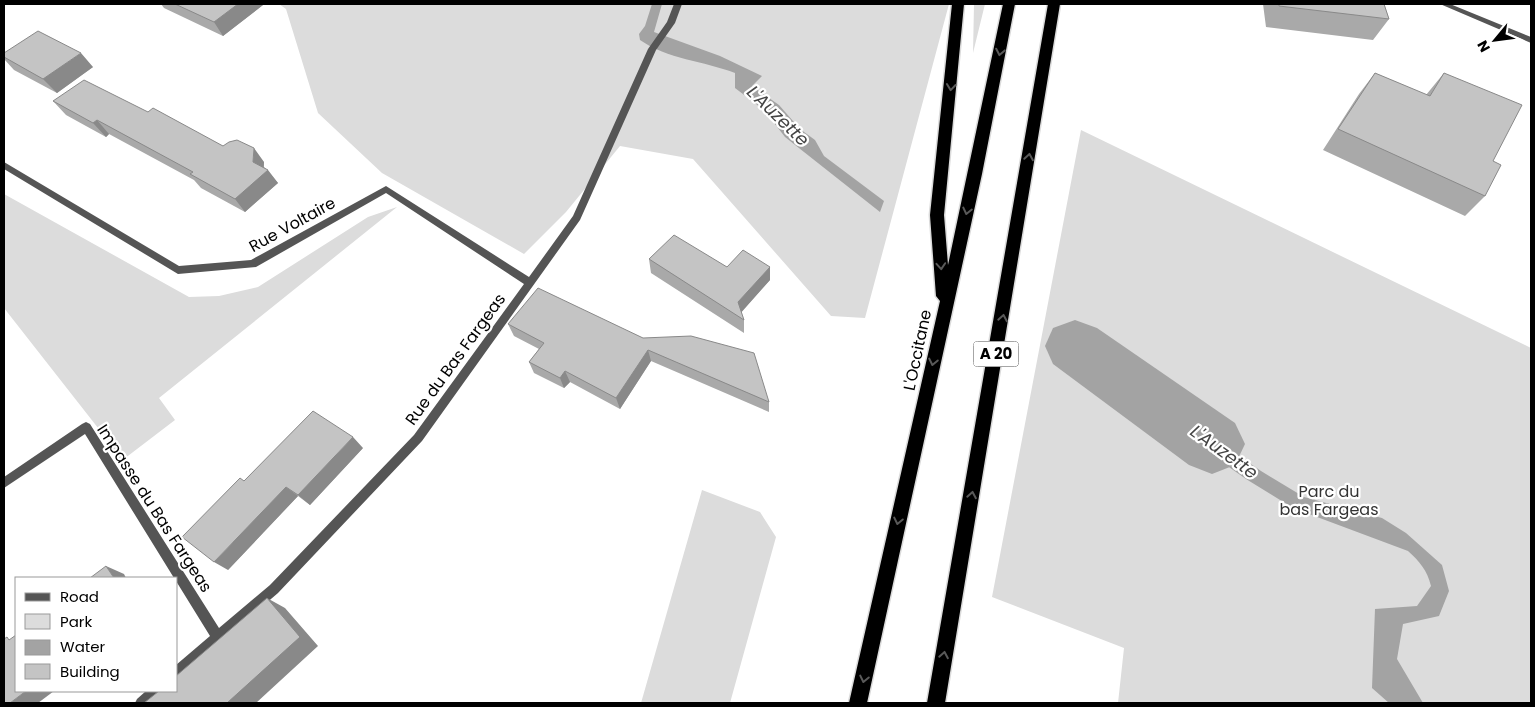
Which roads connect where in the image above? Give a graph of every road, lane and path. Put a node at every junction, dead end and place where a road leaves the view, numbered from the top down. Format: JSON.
{"nodes":[{"id":1,"x":678,"y":4,"type":"edge"},
{"id":2,"x":958,"y":4,"type":"edge"},
{"id":3,"x":1009,"y":4,"type":"edge"},
{"id":4,"x":1054,"y":4,"type":"edge"},
{"id":5,"x":1444,"y":4,"type":"edge"},
{"id":6,"x":1531,"y":40,"type":"edge"},
{"id":7,"x":4,"y":165,"type":"edge"},
{"id":8,"x":531,"y":283,"type":"junction"},
{"id":9,"x":944,"y":314,"type":"junction"},
{"id":10,"x":4,"y":483,"type":"edge"},
{"id":11,"x":218,"y":637,"type":"junction"},
{"id":12,"x":178,"y":671,"type":"edge"},
{"id":13,"x":155,"y":692,"type":"edge"},
{"id":14,"x":141,"y":703,"type":"edge"},
{"id":15,"x":858,"y":703,"type":"edge"},
{"id":16,"x":936,"y":703,"type":"edge"}],
"edges":[{"from":1,"to":8,"type":"street","name":"Rue du Bas Fargeas"},
{"from":2,"to":9,"type":"highway","one_way":true},
{"from":3,"to":9,"type":"highway","name":"L'Occitane","one_way":true},
{"from":16,"to":4,"type":"highway","number":"A 20","one_way":true},
{"from":5,"to":6,"type":"street"},
{"from":7,"to":8,"type":"street","name":"Rue Voltaire"},
{"from":8,"to":11,"type":"street","name":"Rue du Bas Fargeas"},
{"from":9,"to":15,"type":"highway","name":"L'Occitane","one_way":true},
{"from":10,"to":11,"type":"street","name":"Impasse du Bas Fargeas"},
{"from":11,"to":12,"type":"street","name":"Rue du Bas Fargeas"},
{"from":13,"to":14,"type":"street"}]}
